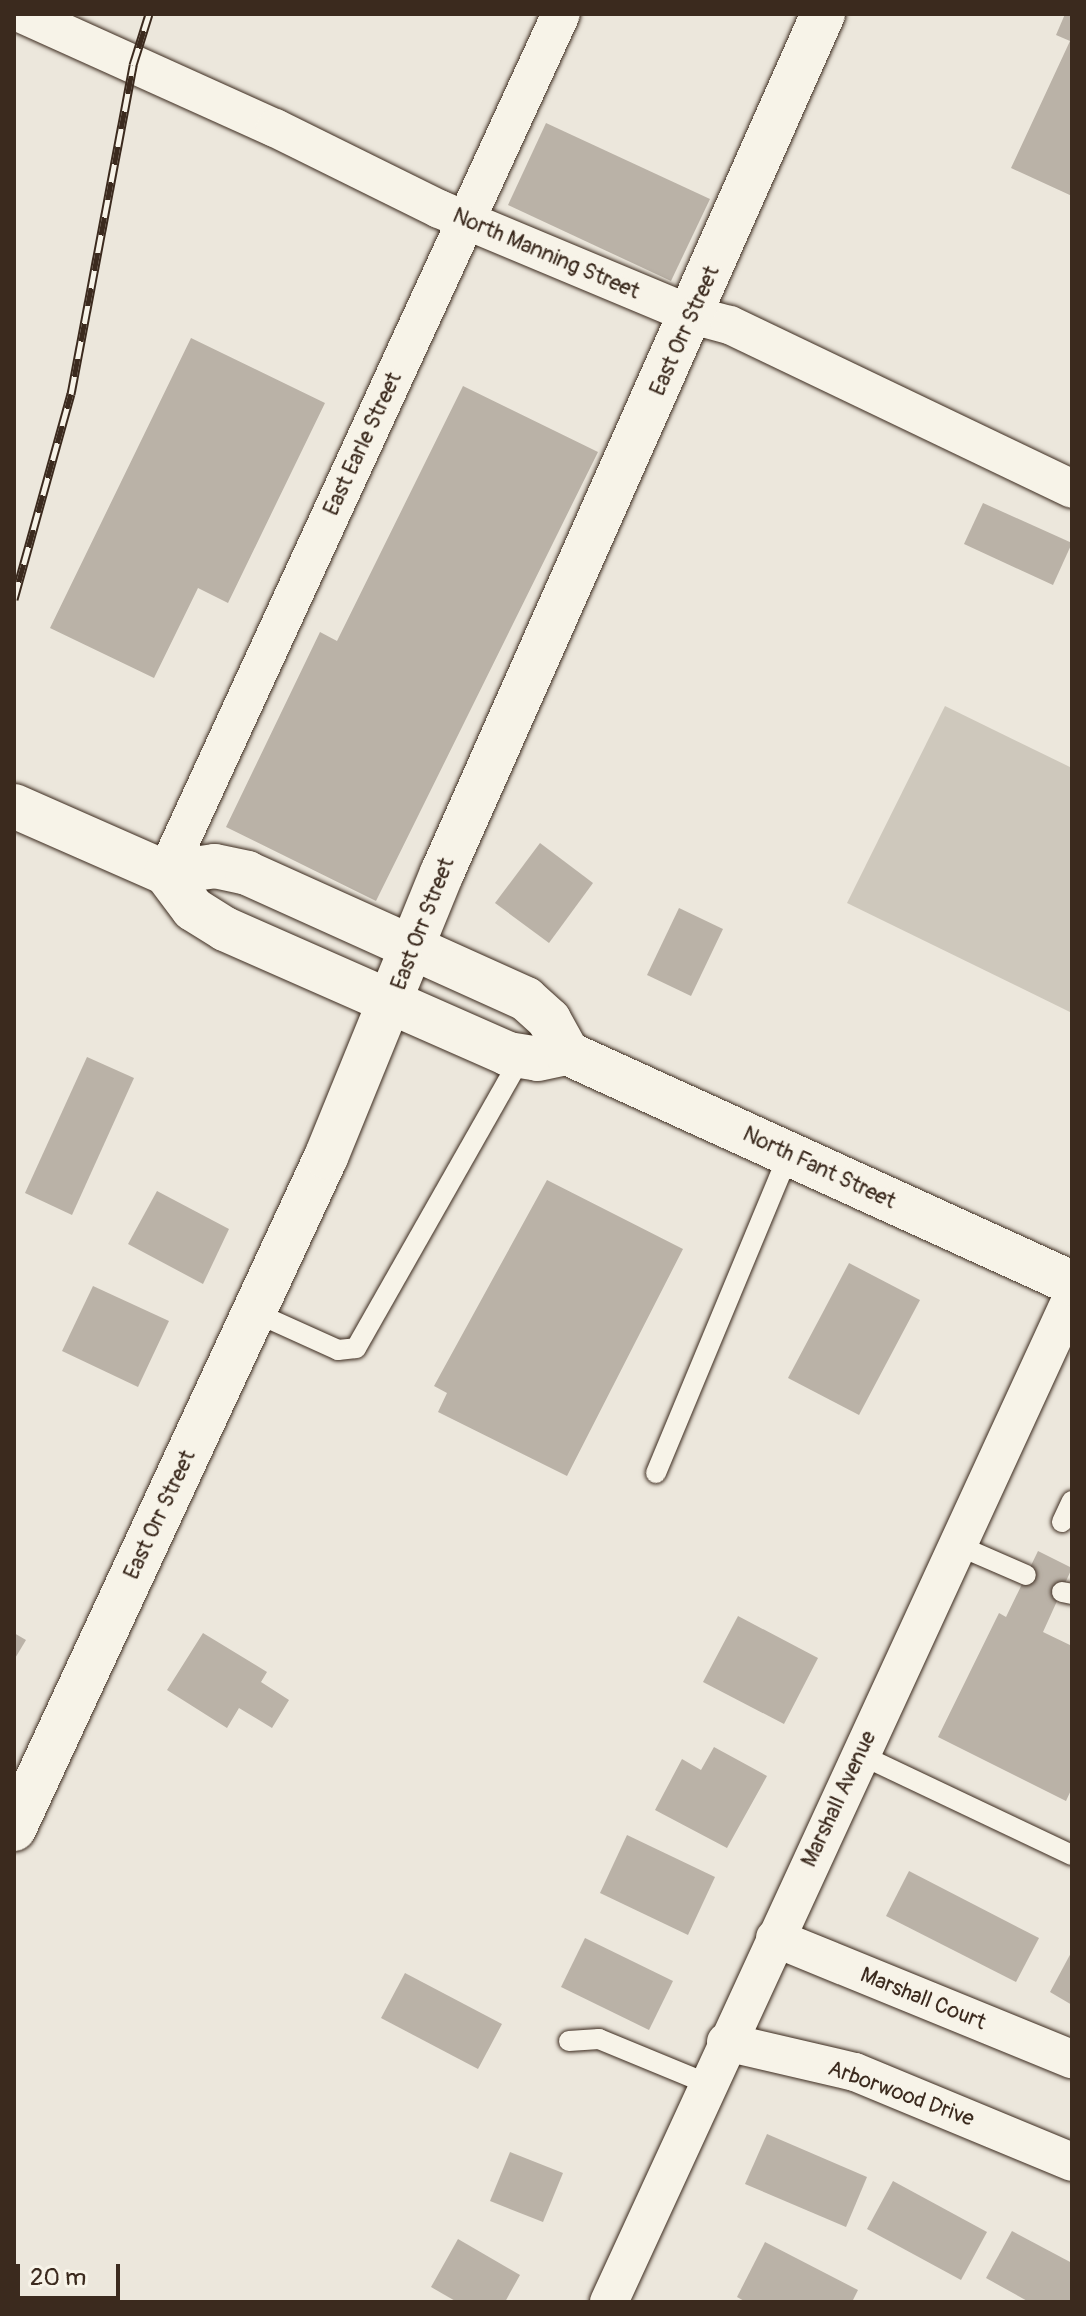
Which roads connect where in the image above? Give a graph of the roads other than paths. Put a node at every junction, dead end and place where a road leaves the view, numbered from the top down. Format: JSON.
{"nodes":[{"id":1,"x":22,"y":14,"type":"edge"},
{"id":2,"x":561,"y":14,"type":"edge"},
{"id":3,"x":823,"y":14,"type":"edge"},
{"id":4,"x":466,"y":220,"type":"junction"},
{"id":5,"x":692,"y":315,"type":"junction"},
{"id":6,"x":1072,"y":489,"type":"edge"},
{"id":7,"x":14,"y":806,"type":"edge"},
{"id":8,"x":166,"y":873,"type":"junction"},
{"id":9,"x":414,"y":948,"type":"junction"},
{"id":10,"x":393,"y":1003,"type":"junction"},
{"id":11,"x":567,"y":1053,"type":"junction"},
{"id":12,"x":522,"y":1056,"type":"junction"},
{"id":13,"x":789,"y":1154,"type":"junction"},
{"id":14,"x":1072,"y":1283,"type":"edge"},
{"id":15,"x":1072,"y":1297,"type":"edge"},
{"id":16,"x":254,"y":1312,"type":"junction"},
{"id":17,"x":656,"y":1473,"type":"dead end"},
{"id":18,"x":1072,"y":1501,"type":"edge"},
{"id":19,"x":1062,"y":1522,"type":"dead end"},
{"id":20,"x":957,"y":1545,"type":"junction"},
{"id":21,"x":1026,"y":1575,"type":"dead end"},
{"id":22,"x":859,"y":1754,"type":"junction"},
{"id":23,"x":14,"y":1829,"type":"edge"},
{"id":24,"x":1072,"y":1855,"type":"edge"},
{"id":25,"x":775,"y":1938,"type":"junction"},
{"id":26,"x":569,"y":2041,"type":"dead end"},
{"id":27,"x":726,"y":2042,"type":"junction"},
{"id":28,"x":1072,"y":2059,"type":"edge"},
{"id":29,"x":708,"y":2084,"type":"junction"},
{"id":30,"x":1072,"y":2162,"type":"edge"},
{"id":31,"x":609,"y":2302,"type":"edge"}],
"edges":[{"from":1,"to":4,"type":"street","name":"North Manning Street"},
{"from":2,"to":4,"type":"street","name":"East Earle Street"},
{"from":3,"to":5,"type":"street","name":"East Orr Street"},
{"from":4,"to":5,"type":"street","name":"North Manning Street"},
{"from":4,"to":8,"type":"street","name":"East Earle Street"},
{"from":5,"to":6,"type":"street","name":"North Manning Street"},
{"from":5,"to":9,"type":"street","name":"East Orr Street"},
{"from":7,"to":8,"type":"street"},
{"from":8,"to":9,"type":"street"},
{"from":8,"to":10,"type":"street"},
{"from":9,"to":10,"type":"street","name":"East Orr Street"},
{"from":9,"to":11,"type":"street"},
{"from":10,"to":12,"type":"street"},
{"from":10,"to":16,"type":"street","name":"East Orr Street"},
{"from":11,"to":12,"type":"street"},
{"from":11,"to":13,"type":"street","name":"North Fant Street"},
{"from":12,"to":16,"type":"lane"},
{"from":13,"to":14,"type":"street","name":"North Fant Street"},
{"from":13,"to":17,"type":"lane"},
{"from":15,"to":20,"type":"street","name":"Marshall Avenue"},
{"from":16,"to":23,"type":"street","name":"East Orr Street"},
{"from":18,"to":19,"type":"lane"},
{"from":20,"to":21,"type":"lane"},
{"from":20,"to":22,"type":"street","name":"Marshall Avenue"},
{"from":22,"to":24,"type":"lane"},
{"from":22,"to":25,"type":"street","name":"Marshall Avenue"},
{"from":25,"to":27,"type":"street","name":"Marshall Avenue"},
{"from":25,"to":28,"type":"street","name":"Marshall Court"},
{"from":26,"to":29,"type":"lane"},
{"from":27,"to":29,"type":"street","name":"Marshall Avenue"},
{"from":27,"to":30,"type":"street","name":"Arborwood Drive"},
{"from":29,"to":31,"type":"street","name":"Marshall Avenue"}]}
